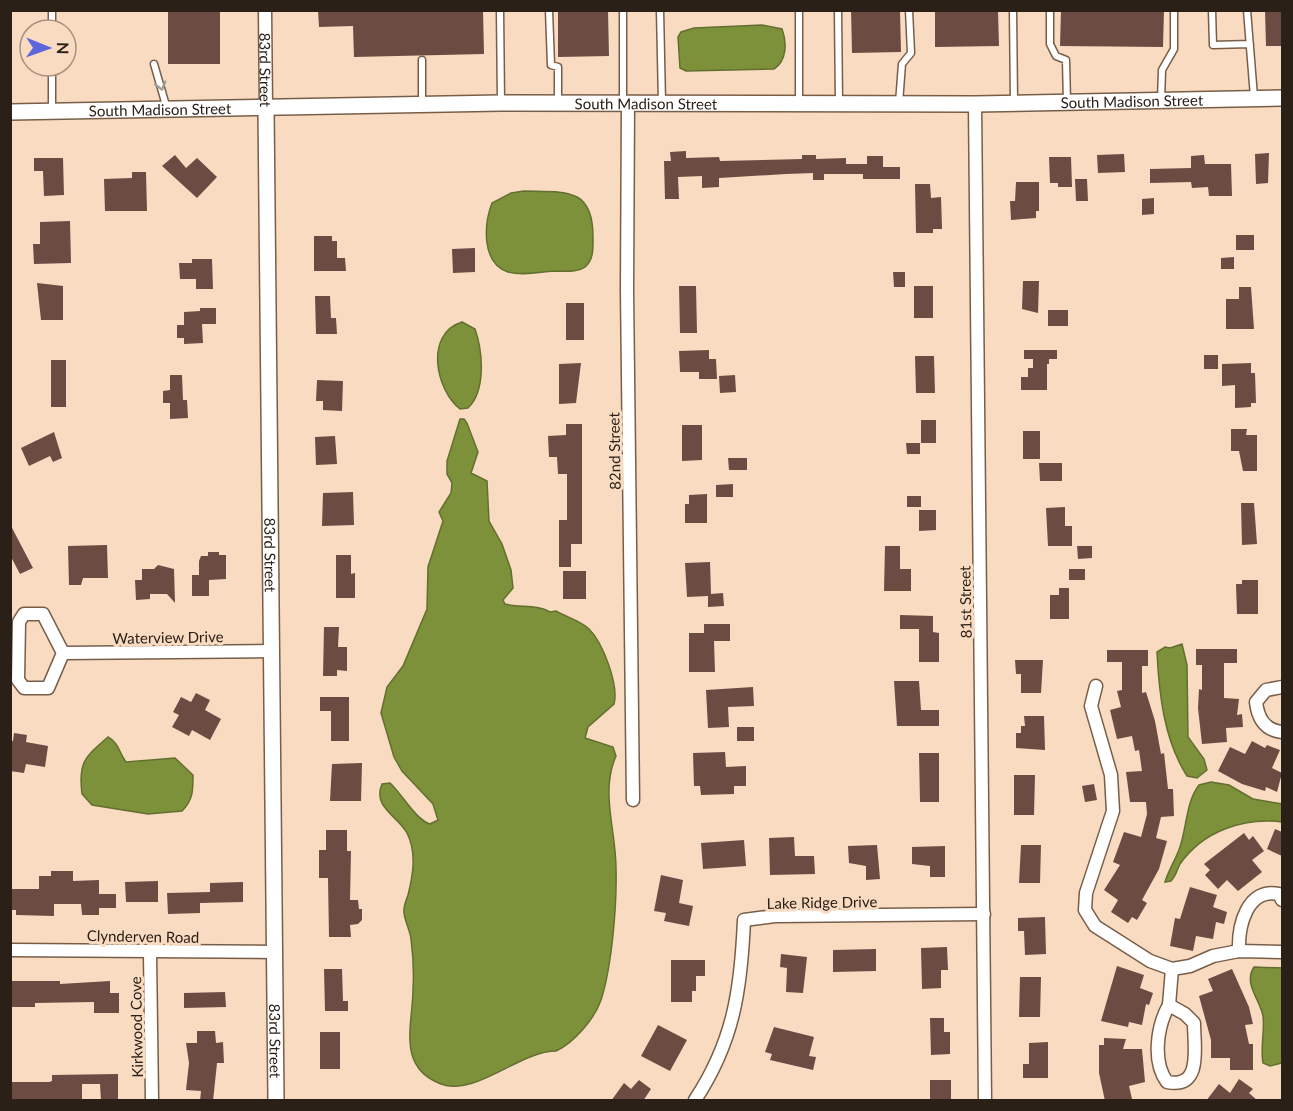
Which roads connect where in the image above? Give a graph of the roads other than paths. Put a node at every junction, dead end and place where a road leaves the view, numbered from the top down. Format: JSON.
{"nodes":[{"id":1,"x":265,"y":10,"type":"edge"},
{"id":2,"x":501,"y":10,"type":"edge"},
{"id":3,"x":549,"y":10,"type":"edge"},
{"id":4,"x":623,"y":10,"type":"edge"},
{"id":5,"x":660,"y":10,"type":"edge"},
{"id":6,"x":799,"y":10,"type":"edge"},
{"id":7,"x":838,"y":10,"type":"edge"},
{"id":8,"x":909,"y":10,"type":"edge"},
{"id":9,"x":1013,"y":10,"type":"edge"},
{"id":10,"x":1050,"y":10,"type":"edge"},
{"id":11,"x":1174,"y":10,"type":"edge"},
{"id":12,"x":1212,"y":10,"type":"edge"},
{"id":13,"x":1247,"y":10,"type":"edge"},
{"id":14,"x":1250,"y":44,"type":"junction"},
{"id":15,"x":422,"y":60,"type":"dead end"},
{"id":16,"x":154,"y":64,"type":"dead end"},
{"id":17,"x":52,"y":78,"type":"edge"},
{"id":18,"x":1254,"y":98,"type":"junction"},
{"id":19,"x":1282,"y":98,"type":"edge"},
{"id":20,"x":1161,"y":100,"type":"junction"},
{"id":21,"x":1067,"y":102,"type":"junction"},
{"id":22,"x":501,"y":103,"type":"junction"},
{"id":23,"x":558,"y":103,"type":"junction"},
{"id":24,"x":625,"y":103,"type":"junction"},
{"id":25,"x":662,"y":103,"type":"junction"},
{"id":26,"x":800,"y":103,"type":"junction"},
{"id":27,"x":1014,"y":103,"type":"junction"},
{"id":28,"x":839,"y":104,"type":"junction"},
{"id":29,"x":899,"y":104,"type":"junction"},
{"id":30,"x":975,"y":104,"type":"junction"},
{"id":31,"x":422,"y":105,"type":"junction"},
{"id":32,"x":266,"y":108,"type":"junction"},
{"id":33,"x":167,"y":109,"type":"junction"},
{"id":34,"x":10,"y":112,"type":"edge"},
{"id":35,"x":52,"y":112,"type":"junction"},
{"id":36,"x":272,"y":651,"type":"junction"},
{"id":37,"x":63,"y":653,"type":"junction"},
{"id":38,"x":1096,"y":686,"type":"dead end"},
{"id":39,"x":1282,"y":687,"type":"edge"},
{"id":40,"x":1282,"y":732,"type":"edge"},
{"id":41,"x":633,"y":800,"type":"dead end"},
{"id":42,"x":1282,"y":900,"type":"edge"},
{"id":43,"x":984,"y":914,"type":"junction"},
{"id":44,"x":10,"y":950,"type":"edge"},
{"id":45,"x":1239,"y":951,"type":"junction"},
{"id":46,"x":274,"y":952,"type":"junction"},
{"id":47,"x":1282,"y":952,"type":"edge"},
{"id":48,"x":150,"y":953,"type":"junction"},
{"id":49,"x":1172,"y":969,"type":"junction"},
{"id":50,"x":1169,"y":1005,"type":"junction"},
{"id":51,"x":152,"y":1101,"type":"edge"},
{"id":52,"x":276,"y":1101,"type":"edge"},
{"id":53,"x":695,"y":1101,"type":"edge"},
{"id":54,"x":986,"y":1101,"type":"edge"}],
"edges":[{"from":1,"to":32,"type":"street","name":"83rd Street"},
{"from":2,"to":22,"type":"lane"},
{"from":3,"to":23,"type":"lane"},
{"from":4,"to":24,"type":"lane"},
{"from":5,"to":25,"type":"lane"},
{"from":6,"to":26,"type":"lane"},
{"from":7,"to":28,"type":"lane"},
{"from":8,"to":29,"type":"lane"},
{"from":9,"to":27,"type":"lane"},
{"from":10,"to":21,"type":"lane"},
{"from":11,"to":20,"type":"lane"},
{"from":12,"to":14,"type":"lane"},
{"from":13,"to":14,"type":"lane"},
{"from":14,"to":18,"type":"lane"},
{"from":15,"to":31,"type":"lane"},
{"from":16,"to":33,"type":"lane","one_way":true},
{"from":17,"to":35,"type":"lane"},
{"from":18,"to":19,"type":"street","name":"South Madison Street"},
{"from":18,"to":20,"type":"street","name":"South Madison Street"},
{"from":20,"to":21,"type":"street","name":"South Madison Street"},
{"from":21,"to":27,"type":"street","name":"South Madison Street"},
{"from":22,"to":23,"type":"street","name":"South Madison Street"},
{"from":22,"to":31,"type":"street","name":"South Madison Street"},
{"from":23,"to":24,"type":"street","name":"South Madison Street"},
{"from":24,"to":25,"type":"street","name":"South Madison Street"},
{"from":24,"to":41,"type":"street","name":"82nd Street"},
{"from":25,"to":26,"type":"street","name":"South Madison Street"},
{"from":26,"to":28,"type":"street","name":"South Madison Street"},
{"from":27,"to":30,"type":"street","name":"South Madison Street"},
{"from":28,"to":29,"type":"street","name":"South Madison Street"},
{"from":29,"to":30,"type":"street","name":"South Madison Street"},
{"from":30,"to":43,"type":"street","name":"81st Street"},
{"from":31,"to":32,"type":"street","name":"South Madison Street"},
{"from":32,"to":33,"type":"street","name":"South Madison Street"},
{"from":32,"to":36,"type":"street","name":"83rd Street"},
{"from":33,"to":35,"type":"street","name":"South Madison Street"},
{"from":34,"to":35,"type":"street","name":"South Madison Street"},
{"from":36,"to":37,"type":"street","name":"Waterview Drive"},
{"from":36,"to":46,"type":"street","name":"83rd Street"},
{"from":37,"to":37,"type":"street"},
{"from":38,"to":49,"type":"street"},
{"from":39,"to":40,"type":"street"},
{"from":42,"to":45,"type":"street"},
{"from":43,"to":53,"type":"street","name":"Lake Ridge Drive"},
{"from":43,"to":54,"type":"street","name":"81st Street"},
{"from":44,"to":48,"type":"street","name":"Clynderven Road"},
{"from":45,"to":47,"type":"street"},
{"from":45,"to":49,"type":"street"},
{"from":46,"to":48,"type":"street","name":"Clynderven Road"},
{"from":46,"to":52,"type":"street","name":"83rd Street"},
{"from":48,"to":51,"type":"street","name":"Kirkwood Cove"},
{"from":49,"to":50,"type":"street"},
{"from":50,"to":50,"type":"street"}]}
